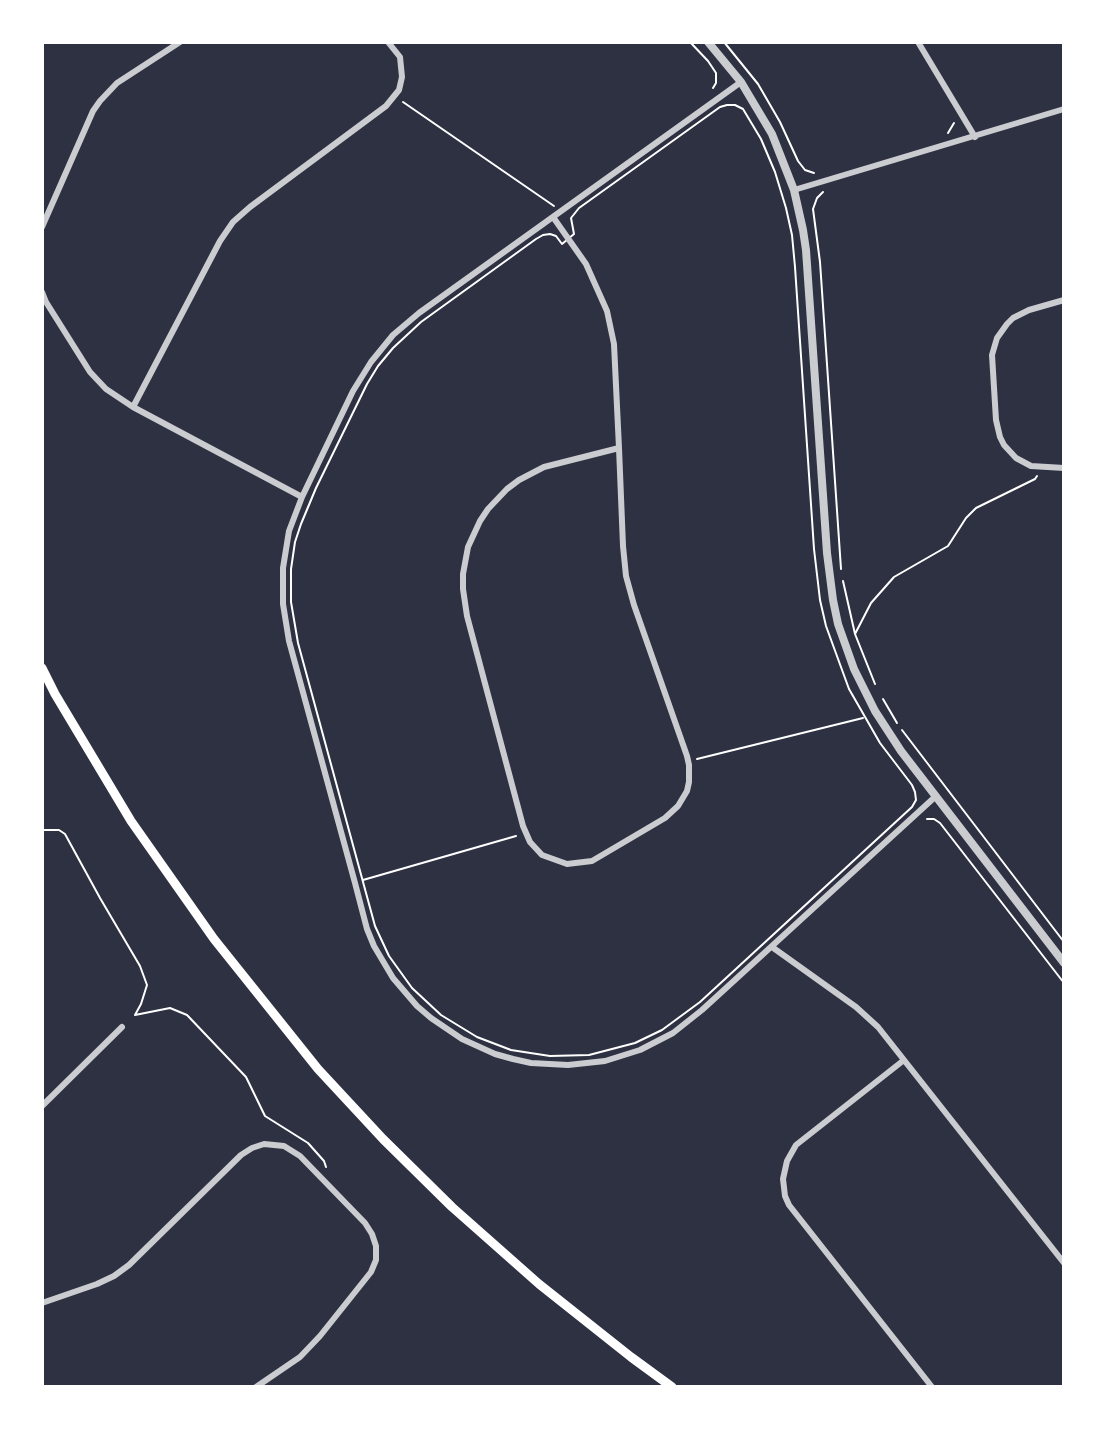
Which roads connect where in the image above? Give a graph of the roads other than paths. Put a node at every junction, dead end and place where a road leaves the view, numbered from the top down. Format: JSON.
{"nodes":[{"id":1,"x":180,"y":42,"type":"edge"},
{"id":2,"x":388,"y":42,"type":"edge"},
{"id":3,"x":708,"y":42,"type":"edge"},
{"id":4,"x":918,"y":42,"type":"edge"},
{"id":5,"x":741,"y":82,"type":"junction"},
{"id":6,"x":1064,"y":109,"type":"edge"},
{"id":7,"x":975,"y":136,"type":"junction"},
{"id":8,"x":794,"y":190,"type":"junction"},
{"id":9,"x":553,"y":216,"type":"junction"},
{"id":10,"x":42,"y":227,"type":"edge"},
{"id":11,"x":42,"y":292,"type":"edge"},
{"id":12,"x":1064,"y":300,"type":"edge"},
{"id":13,"x":133,"y":406,"type":"junction"},
{"id":14,"x":619,"y":448,"type":"junction"},
{"id":15,"x":1064,"y":468,"type":"edge"},
{"id":16,"x":302,"y":496,"type":"junction"},
{"id":17,"x":42,"y":668,"type":"edge"},
{"id":18,"x":936,"y":796,"type":"junction"},
{"id":19,"x":772,"y":947,"type":"junction"},
{"id":20,"x":1064,"y":963,"type":"edge"},
{"id":21,"x":122,"y":1026,"type":"dead end"},
{"id":22,"x":904,"y":1059,"type":"junction"},
{"id":23,"x":42,"y":1106,"type":"edge"},
{"id":24,"x":1064,"y":1263,"type":"edge"},
{"id":25,"x":42,"y":1303,"type":"edge"},
{"id":26,"x":256,"y":1387,"type":"edge"},
{"id":27,"x":672,"y":1387,"type":"edge"},
{"id":28,"x":932,"y":1387,"type":"edge"}],
"edges":[{"from":1,"to":10,"type":"street"},
{"from":2,"to":13,"type":"street"},
{"from":3,"to":5,"type":"street"},
{"from":4,"to":7,"type":"street"},
{"from":5,"to":8,"type":"street"},
{"from":5,"to":9,"type":"street"},
{"from":6,"to":7,"type":"street"},
{"from":7,"to":8,"type":"street"},
{"from":8,"to":18,"type":"street"},
{"from":9,"to":14,"type":"street"},
{"from":9,"to":16,"type":"street"},
{"from":11,"to":13,"type":"street"},
{"from":12,"to":15,"type":"street"},
{"from":13,"to":16,"type":"street"},
{"from":14,"to":14,"type":"street"},
{"from":16,"to":19,"type":"street"},
{"from":17,"to":27,"type":"main road"},
{"from":18,"to":19,"type":"street"},
{"from":18,"to":20,"type":"street"},
{"from":19,"to":22,"type":"street"},
{"from":21,"to":23,"type":"street"},
{"from":22,"to":24,"type":"street"},
{"from":22,"to":28,"type":"street"},
{"from":25,"to":26,"type":"street"}]}
